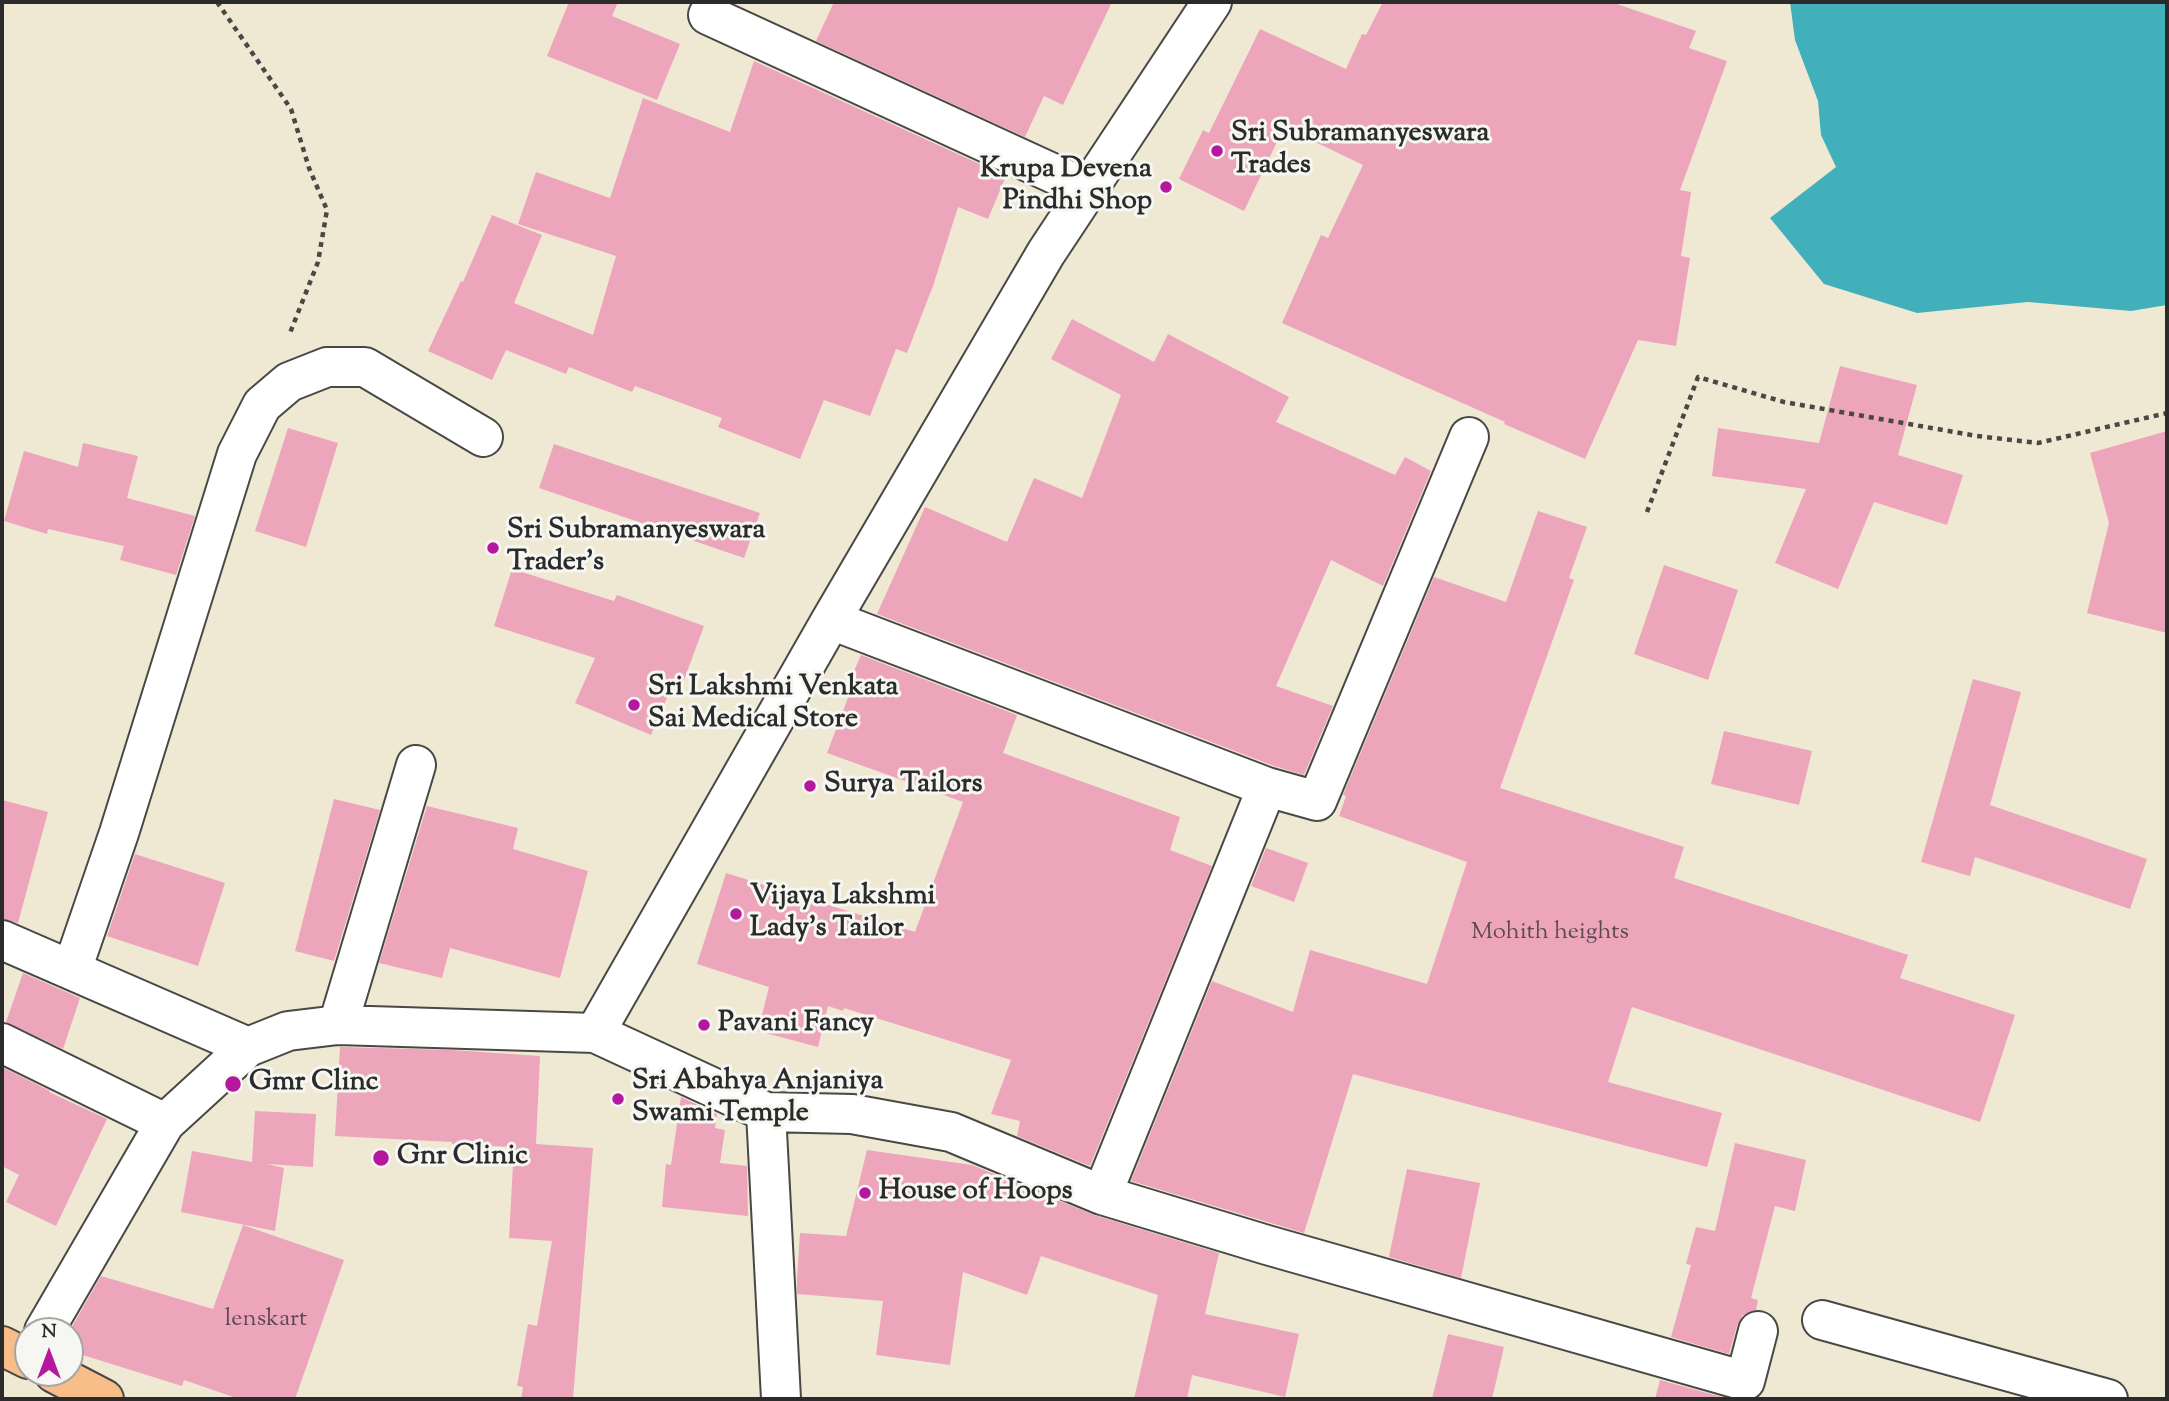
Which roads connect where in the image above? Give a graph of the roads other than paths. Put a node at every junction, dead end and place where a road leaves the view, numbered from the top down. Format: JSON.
{"nodes":[{"id":1,"x":1212,"y":2,"type":"edge"},
{"id":2,"x":708,"y":15,"type":"dead end"},
{"id":3,"x":1087,"y":189,"type":"junction"},
{"id":4,"x":483,"y":437,"type":"dead end"},
{"id":5,"x":1469,"y":437,"type":"dead end"},
{"id":6,"x":831,"y":620,"type":"junction"},
{"id":7,"x":416,"y":765,"type":"dead end"},
{"id":8,"x":1267,"y":787,"type":"junction"},
{"id":9,"x":2,"y":940,"type":"edge"},
{"id":10,"x":72,"y":970,"type":"junction"},
{"id":11,"x":338,"y":1025,"type":"junction"},
{"id":12,"x":595,"y":1033,"type":"junction"},
{"id":13,"x":2,"y":1043,"type":"edge"},
{"id":14,"x":248,"y":1047,"type":"junction"},
{"id":15,"x":766,"y":1112,"type":"junction"},
{"id":16,"x":165,"y":1123,"type":"junction"},
{"id":17,"x":1102,"y":1195,"type":"junction"},
{"id":18,"x":52,"y":1317,"type":"edge"},
{"id":19,"x":1822,"y":1320,"type":"dead end"},
{"id":20,"x":1758,"y":1331,"type":"dead end"},
{"id":21,"x":81,"y":1387,"type":"edge"},
{"id":22,"x":104,"y":1399,"type":"edge"},
{"id":23,"x":781,"y":1399,"type":"edge"},
{"id":24,"x":2108,"y":1399,"type":"edge"}],
"edges":[{"from":1,"to":3,"type":"street"},
{"from":2,"to":3,"type":"street"},
{"from":3,"to":6,"type":"street"},
{"from":4,"to":10,"type":"street"},
{"from":5,"to":8,"type":"street"},
{"from":6,"to":8,"type":"street"},
{"from":6,"to":12,"type":"street"},
{"from":7,"to":11,"type":"street"},
{"from":8,"to":17,"type":"street"},
{"from":9,"to":10,"type":"street"},
{"from":10,"to":14,"type":"street"},
{"from":11,"to":12,"type":"street"},
{"from":11,"to":14,"type":"street"},
{"from":12,"to":15,"type":"street"},
{"from":13,"to":16,"type":"street"},
{"from":14,"to":16,"type":"street"},
{"from":15,"to":17,"type":"street"},
{"from":15,"to":23,"type":"street"},
{"from":16,"to":18,"type":"street"},
{"from":17,"to":20,"type":"street"},
{"from":19,"to":24,"type":"street"},
{"from":21,"to":22,"type":"main road"}]}
